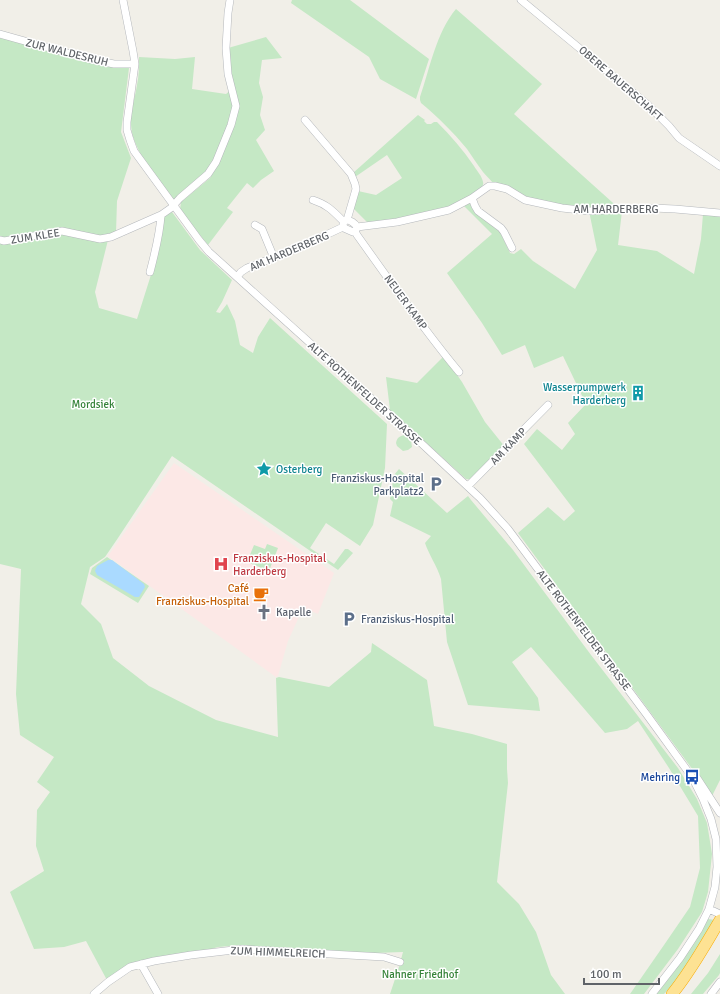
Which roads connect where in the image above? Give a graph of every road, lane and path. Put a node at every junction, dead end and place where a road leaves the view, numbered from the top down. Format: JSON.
{"nodes":[{"id":1,"x":123,"y":0,"type":"edge"},
{"id":2,"x":230,"y":0,"type":"edge"},
{"id":3,"x":521,"y":0,"type":"edge"},
{"id":4,"x":0,"y":34,"type":"edge"},
{"id":5,"x":135,"y":64,"type":"junction"},
{"id":6,"x":304,"y":120,"type":"dead end"},
{"id":7,"x":720,"y":166,"type":"edge"},
{"id":8,"x":472,"y":198,"type":"junction"},
{"id":9,"x":313,"y":200,"type":"dead end"},
{"id":10,"x":174,"y":206,"type":"junction"},
{"id":11,"x":720,"y":214,"type":"edge"},
{"id":12,"x":161,"y":215,"type":"junction"},
{"id":13,"x":345,"y":223,"type":"junction"},
{"id":14,"x":255,"y":225,"type":"dead end"},
{"id":15,"x":356,"y":229,"type":"junction"},
{"id":16,"x":0,"y":240,"type":"edge"},
{"id":17,"x":512,"y":248,"type":"dead end"},
{"id":18,"x":274,"y":258,"type":"junction"},
{"id":19,"x":150,"y":272,"type":"dead end"},
{"id":20,"x":237,"y":277,"type":"junction"},
{"id":21,"x":459,"y":372,"type":"dead end"},
{"id":22,"x":548,"y":405,"type":"dead end"},
{"id":23,"x":468,"y":486,"type":"junction"},
{"id":24,"x":687,"y":770,"type":"junction"},
{"id":25,"x":720,"y":813,"type":"edge"},
{"id":26,"x":719,"y":866,"type":"edge"},
{"id":27,"x":716,"y":913,"type":"edge"},
{"id":28,"x":720,"y":935,"type":"edge"},
{"id":29,"x":400,"y":962,"type":"dead end"},
{"id":30,"x":140,"y":964,"type":"junction"},
{"id":31,"x":720,"y":982,"type":"edge"},
{"id":32,"x":94,"y":994,"type":"edge"},
{"id":33,"x":158,"y":994,"type":"edge"},
{"id":34,"x":652,"y":994,"type":"edge"},
{"id":35,"x":672,"y":994,"type":"edge"},
{"id":36,"x":681,"y":994,"type":"edge"},
{"id":37,"x":711,"y":994,"type":"edge"}],
"edges":[{"from":1,"to":5,"type":"street","name":"ALTE ROTHENFELDER STRASSE"},
{"from":2,"to":10,"type":"street"},
{"from":3,"to":7,"type":"street","name":"OBERE BAUERSCHAFT"},
{"from":4,"to":5,"type":"street","name":"ZUR WALDESRUH"},
{"from":5,"to":10,"type":"street","name":"ALTE ROTHENFELDER STRASSE"},
{"from":6,"to":13,"type":"street"},
{"from":8,"to":11,"type":"street","name":"AM HARDERBERG"},
{"from":8,"to":15,"type":"street","name":"AM HARDERBERG"},
{"from":8,"to":17,"type":"street"},
{"from":9,"to":13,"type":"street","name":"NEUER KAMP"},
{"from":10,"to":12,"type":"street","name":"ZUM KLEE"},
{"from":10,"to":20,"type":"street","name":"ALTE ROTHENFELDER STRASSE"},
{"from":12,"to":16,"type":"street","name":"ZUM KLEE"},
{"from":12,"to":19,"type":"street"},
{"from":13,"to":15,"type":"street","name":"NEUER KAMP"},
{"from":13,"to":18,"type":"street","name":"AM HARDERBERG"},
{"from":14,"to":18,"type":"street"},
{"from":15,"to":21,"type":"street","name":"NEUER KAMP"},
{"from":18,"to":20,"type":"street","name":"AM HARDERBERG"},
{"from":20,"to":23,"type":"street","name":"ALTE ROTHENFELDER STRASSE"},
{"from":22,"to":23,"type":"street","name":"AM KAMP"},
{"from":23,"to":24,"type":"street","name":"ALTE ROTHENFELDER STRASSE"},
{"from":24,"to":25,"type":"street"},
{"from":24,"to":26,"type":"street"},
{"from":26,"to":27,"type":"street"},
{"from":27,"to":34,"type":"street"},
{"from":27,"to":35,"type":"highway"},
{"from":28,"to":36,"type":"highway"},
{"from":29,"to":30,"type":"street","name":"ZUM HIMMELREICH"},
{"from":30,"to":32,"type":"street","name":"ZUM HIMMELREICH"},
{"from":30,"to":33,"type":"street"},
{"from":31,"to":37,"type":"street"}]}
